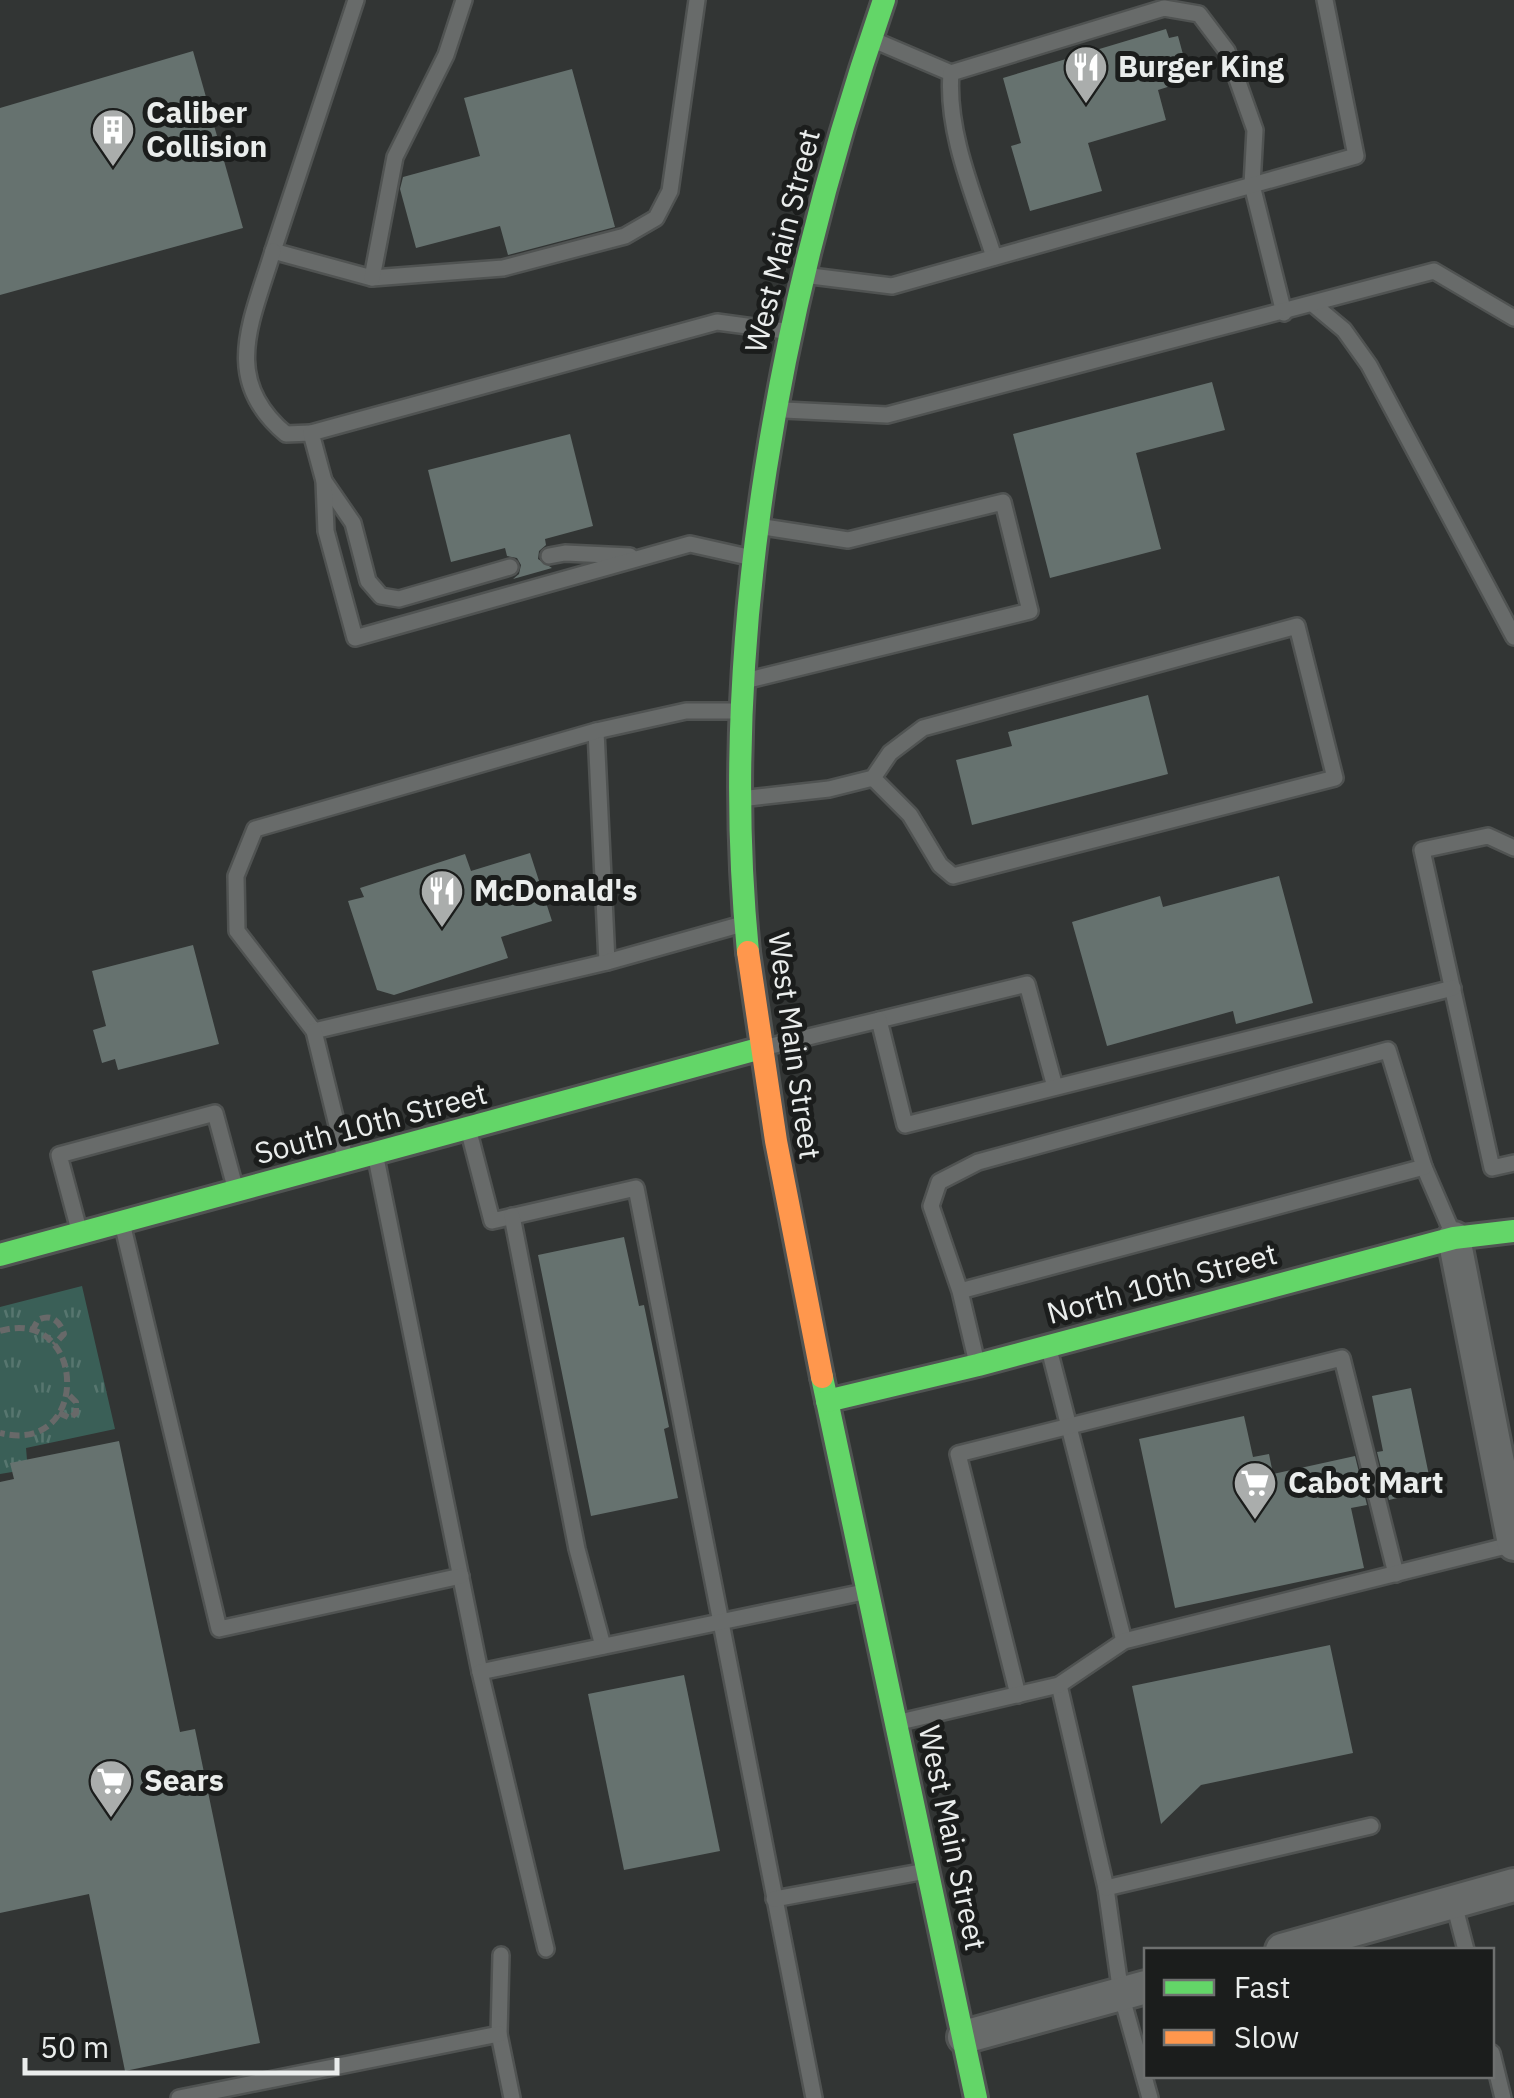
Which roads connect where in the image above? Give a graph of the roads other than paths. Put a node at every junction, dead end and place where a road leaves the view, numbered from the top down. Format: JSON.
{"nodes":[{"id":1,"x":356,"y":0,"type":"edge"},
{"id":2,"x":464,"y":0,"type":"edge"},
{"id":3,"x":697,"y":0,"type":"edge"},
{"id":4,"x":884,"y":0,"type":"edge"},
{"id":5,"x":1325,"y":0,"type":"edge"},
{"id":6,"x":870,"y":39,"type":"junction"},
{"id":7,"x":951,"y":73,"type":"junction"},
{"id":8,"x":1252,"y":185,"type":"junction"},
{"id":9,"x":273,"y":251,"type":"junction"},
{"id":10,"x":994,"y":257,"type":"junction"},
{"id":11,"x":802,"y":275,"type":"junction"},
{"id":12,"x":372,"y":278,"type":"junction"},
{"id":13,"x":1314,"y":305,"type":"junction"},
{"id":14,"x":1284,"y":313,"type":"junction"},
{"id":15,"x":1514,"y":318,"type":"edge"},
{"id":16,"x":789,"y":332,"type":"junction"},
{"id":17,"x":775,"y":409,"type":"junction"},
{"id":18,"x":311,"y":433,"type":"junction"},
{"id":19,"x":324,"y":481,"type":"junction"},
{"id":20,"x":760,"y":526,"type":"junction"},
{"id":21,"x":549,"y":556,"type":"dead end"},
{"id":22,"x":644,"y":556,"type":"junction"},
{"id":23,"x":756,"y":559,"type":"junction"},
{"id":24,"x":510,"y":567,"type":"dead end"},
{"id":25,"x":1514,"y":638,"type":"edge"},
{"id":26,"x":745,"y":681,"type":"junction"},
{"id":27,"x":744,"y":712,"type":"junction"},
{"id":28,"x":596,"y":732,"type":"junction"},
{"id":29,"x":874,"y":778,"type":"junction"},
{"id":30,"x":740,"y":800,"type":"junction"},
{"id":31,"x":1514,"y":848,"type":"edge"},
{"id":32,"x":746,"y":924,"type":"junction"},
{"id":33,"x":607,"y":962,"type":"junction"},
{"id":34,"x":1453,"y":988,"type":"junction"},
{"id":35,"x":878,"y":1020,"type":"junction"},
{"id":36,"x":314,"y":1031,"type":"junction"},
{"id":37,"x":758,"y":1049,"type":"junction"},
{"id":38,"x":1055,"y":1087,"type":"junction"},
{"id":39,"x":468,"y":1128,"type":"junction"},
{"id":40,"x":376,"y":1154,"type":"junction"},
{"id":41,"x":346,"y":1162,"type":"junction"},
{"id":42,"x":1514,"y":1163,"type":"edge"},
{"id":43,"x":1424,"y":1167,"type":"junction"},
{"id":44,"x":236,"y":1192,"type":"junction"},
{"id":45,"x":512,"y":1216,"type":"junction"},
{"id":46,"x":122,"y":1223,"type":"junction"},
{"id":47,"x":1514,"y":1231,"type":"edge"},
{"id":48,"x":80,"y":1234,"type":"junction"},
{"id":49,"x":1454,"y":1238,"type":"junction"},
{"id":50,"x":0,"y":1255,"type":"edge"},
{"id":51,"x":960,"y":1292,"type":"junction"},
{"id":52,"x":1048,"y":1345,"type":"junction"},
{"id":53,"x":978,"y":1365,"type":"junction"},
{"id":54,"x":827,"y":1401,"type":"junction"},
{"id":55,"x":1070,"y":1426,"type":"junction"},
{"id":56,"x":1506,"y":1467,"type":"edge"},
{"id":57,"x":1514,"y":1544,"type":"edge"},
{"id":58,"x":1396,"y":1574,"type":"junction"},
{"id":59,"x":461,"y":1576,"type":"junction"},
{"id":60,"x":868,"y":1592,"type":"junction"},
{"id":61,"x":720,"y":1621,"type":"junction"},
{"id":62,"x":1124,"y":1642,"type":"junction"},
{"id":63,"x":603,"y":1646,"type":"junction"},
{"id":64,"x":480,"y":1672,"type":"junction"},
{"id":65,"x":1059,"y":1685,"type":"junction"},
{"id":66,"x":1018,"y":1695,"type":"junction"},
{"id":67,"x":896,"y":1723,"type":"junction"},
{"id":68,"x":1370,"y":1826,"type":"dead end"},
{"id":69,"x":928,"y":1870,"type":"junction"},
{"id":70,"x":1514,"y":1885,"type":"edge"},
{"id":71,"x":1106,"y":1888,"type":"junction"},
{"id":72,"x":774,"y":1899,"type":"junction"},
{"id":73,"x":1454,"y":1904,"type":"junction"},
{"id":74,"x":1289,"y":1948,"type":"edge"},
{"id":75,"x":1465,"y":1948,"type":"edge"},
{"id":76,"x":546,"y":1949,"type":"dead end"},
{"id":77,"x":500,"y":1956,"type":"dead end"},
{"id":78,"x":1134,"y":1990,"type":"edge"},
{"id":79,"x":499,"y":2034,"type":"junction"},
{"id":80,"x":964,"y":2037,"type":"junction"},
{"id":81,"x":1144,"y":2058,"type":"edge"},
{"id":82,"x":1494,"y":2061,"type":"edge"},
{"id":83,"x":180,"y":2098,"type":"edge"},
{"id":84,"x":512,"y":2098,"type":"edge"},
{"id":85,"x":814,"y":2098,"type":"edge"},
{"id":86,"x":976,"y":2098,"type":"edge"},
{"id":87,"x":1503,"y":2098,"type":"edge"}],
"edges":[{"from":1,"to":9,"type":"lane"},
{"from":2,"to":12,"type":"lane"},
{"from":3,"to":12,"type":"lane"},
{"from":4,"to":6,"type":"main road","name":"West Main Street"},
{"from":5,"to":8,"type":"lane"},
{"from":6,"to":7,"type":"lane"},
{"from":6,"to":11,"type":"main road","name":"West Main Street"},
{"from":7,"to":8,"type":"lane"},
{"from":7,"to":10,"type":"lane"},
{"from":8,"to":10,"type":"lane"},
{"from":8,"to":14,"type":"lane"},
{"from":9,"to":12,"type":"lane"},
{"from":9,"to":18,"type":"lane"},
{"from":10,"to":11,"type":"lane"},
{"from":11,"to":16,"type":"main road","name":"West Main Street"},
{"from":13,"to":14,"type":"lane"},
{"from":13,"to":15,"type":"lane"},
{"from":13,"to":25,"type":"lane"},
{"from":14,"to":17,"type":"lane"},
{"from":16,"to":17,"type":"main road","name":"West Main Street"},
{"from":16,"to":18,"type":"lane"},
{"from":17,"to":20,"type":"main road","name":"West Main Street"},
{"from":18,"to":19,"type":"lane"},
{"from":19,"to":22,"type":"lane"},
{"from":19,"to":24,"type":"lane"},
{"from":20,"to":23,"type":"main road","name":"West Main Street"},
{"from":20,"to":26,"type":"lane"},
{"from":21,"to":22,"type":"lane"},
{"from":22,"to":23,"type":"lane"},
{"from":23,"to":26,"type":"main road","name":"West Main Street"},
{"from":26,"to":27,"type":"main road","name":"West Main Street"},
{"from":27,"to":28,"type":"lane"},
{"from":27,"to":30,"type":"main road","name":"West Main Street"},
{"from":28,"to":33,"type":"lane"},
{"from":28,"to":36,"type":"lane"},
{"from":29,"to":29,"type":"lane"},
{"from":29,"to":30,"type":"lane"},
{"from":30,"to":32,"type":"main road","name":"West Main Street"},
{"from":31,"to":34,"type":"lane"},
{"from":32,"to":33,"type":"lane"},
{"from":32,"to":37,"type":"main road","name":"West Main Street"},
{"from":33,"to":36,"type":"lane"},
{"from":34,"to":38,"type":"lane"},
{"from":34,"to":42,"type":"lane"},
{"from":35,"to":37,"type":"lane"},
{"from":35,"to":38,"type":"lane"},
{"from":35,"to":38,"type":"lane"},
{"from":36,"to":41,"type":"lane"},
{"from":37,"to":39,"type":"main road","name":"South 10th Street"},
{"from":37,"to":54,"type":"main road","name":"West Main Street"},
{"from":39,"to":40,"type":"main road","name":"South 10th Street"},
{"from":39,"to":45,"type":"lane"},
{"from":40,"to":41,"type":"main road","name":"South 10th Street"},
{"from":40,"to":59,"type":"lane"},
{"from":41,"to":44,"type":"main road","name":"South 10th Street"},
{"from":43,"to":49,"type":"lane"},
{"from":43,"to":51,"type":"lane"},
{"from":43,"to":51,"type":"lane"},
{"from":44,"to":46,"type":"main road","name":"South 10th Street"},
{"from":44,"to":48,"type":"lane"},
{"from":45,"to":61,"type":"lane"},
{"from":45,"to":63,"type":"lane"},
{"from":46,"to":48,"type":"main road","name":"South 10th Street"},
{"from":46,"to":59,"type":"lane"},
{"from":47,"to":49,"type":"main road","name":"North 10th Street"},
{"from":48,"to":50,"type":"main road","name":"South 10th Street"},
{"from":49,"to":52,"type":"main road","name":"North 10th Street"},
{"from":49,"to":56,"type":"street"},
{"from":51,"to":53,"type":"lane"},
{"from":52,"to":53,"type":"main road","name":"North 10th Street"},
{"from":52,"to":55,"type":"lane"},
{"from":53,"to":54,"type":"main road","name":"North 10th Street"},
{"from":54,"to":60,"type":"main road","name":"West Main Street"},
{"from":55,"to":58,"type":"lane"},
{"from":55,"to":62,"type":"lane"},
{"from":55,"to":66,"type":"lane"},
{"from":56,"to":57,"type":"street"},
{"from":57,"to":58,"type":"lane"},
{"from":58,"to":62,"type":"lane"},
{"from":59,"to":64,"type":"lane"},
{"from":60,"to":61,"type":"lane"},
{"from":60,"to":67,"type":"main road","name":"West Main Street"},
{"from":61,"to":63,"type":"lane"},
{"from":61,"to":72,"type":"lane"},
{"from":62,"to":65,"type":"lane"},
{"from":63,"to":64,"type":"lane"},
{"from":64,"to":76,"type":"lane"},
{"from":65,"to":66,"type":"lane"},
{"from":65,"to":71,"type":"lane"},
{"from":66,"to":67,"type":"lane"},
{"from":67,"to":69,"type":"main road","name":"West Main Street"},
{"from":68,"to":71,"type":"lane"},
{"from":69,"to":72,"type":"lane"},
{"from":69,"to":80,"type":"main road","name":"West Main Street"},
{"from":70,"to":73,"type":"street"},
{"from":71,"to":78,"type":"lane"},
{"from":72,"to":85,"type":"lane"},
{"from":73,"to":74,"type":"street"},
{"from":73,"to":75,"type":"lane"},
{"from":77,"to":79,"type":"lane"},
{"from":78,"to":80,"type":"street"},
{"from":78,"to":81,"type":"lane"},
{"from":79,"to":83,"type":"lane"},
{"from":79,"to":84,"type":"lane"},
{"from":80,"to":86,"type":"main road","name":"West Main Street"},
{"from":82,"to":87,"type":"lane"}]}
